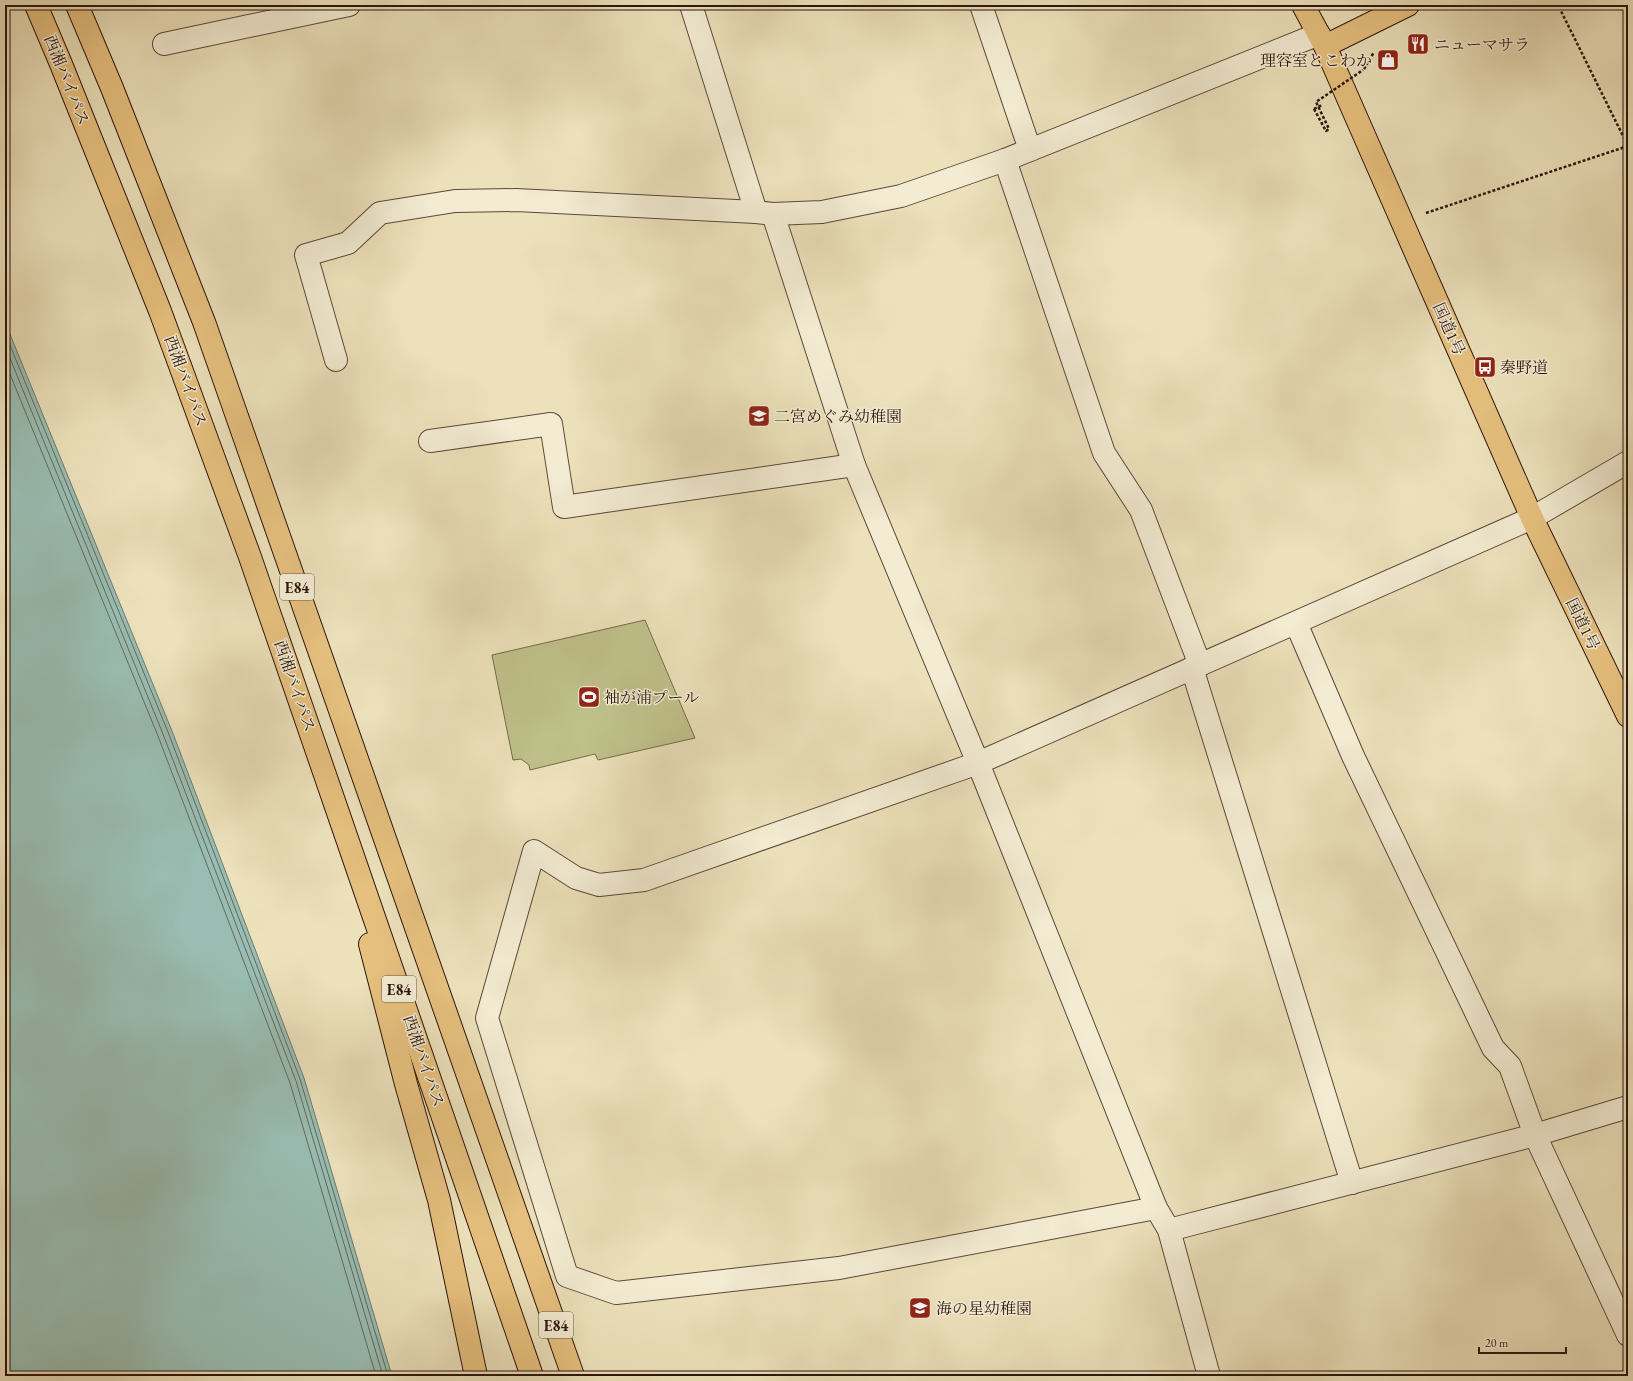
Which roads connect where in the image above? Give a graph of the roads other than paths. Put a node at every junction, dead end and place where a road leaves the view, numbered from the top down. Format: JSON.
{"nodes":[{"id":1,"x":36,"y":5,"type":"edge"},
{"id":2,"x":77,"y":5,"type":"edge"},
{"id":3,"x":349,"y":5,"type":"edge"},
{"id":4,"x":691,"y":5,"type":"edge"},
{"id":5,"x":981,"y":5,"type":"edge"},
{"id":6,"x":1303,"y":5,"type":"edge"},
{"id":7,"x":1408,"y":5,"type":"edge"},
{"id":8,"x":1322,"y":40,"type":"junction"},
{"id":9,"x":164,"y":44,"type":"dead end"},
{"id":10,"x":1030,"y":150,"type":"junction"},
{"id":11,"x":1005,"y":160,"type":"junction"},
{"id":12,"x":765,"y":213,"type":"junction"},
{"id":13,"x":336,"y":360,"type":"dead end"},
{"id":14,"x":430,"y":441,"type":"dead end"},
{"id":15,"x":1628,"y":462,"type":"edge"},
{"id":16,"x":854,"y":465,"type":"junction"},
{"id":17,"x":1532,"y":518,"type":"junction"},
{"id":18,"x":1296,"y":623,"type":"junction"},
{"id":19,"x":1196,"y":667,"type":"junction"},
{"id":20,"x":1628,"y":716,"type":"edge"},
{"id":21,"x":978,"y":763,"type":"junction"},
{"id":22,"x":330,"y":789,"type":"junction"},
{"id":23,"x":1628,"y":1107,"type":"edge"},
{"id":24,"x":1535,"y":1135,"type":"junction"},
{"id":25,"x":1352,"y":1183,"type":"junction"},
{"id":26,"x":1156,"y":1208,"type":"junction"},
{"id":27,"x":1169,"y":1230,"type":"junction"},
{"id":28,"x":538,"y":1274,"type":"junction"},
{"id":29,"x":1628,"y":1335,"type":"edge"},
{"id":30,"x":476,"y":1376,"type":"edge"},
{"id":31,"x":532,"y":1376,"type":"edge"},
{"id":32,"x":573,"y":1376,"type":"edge"},
{"id":33,"x":580,"y":1376,"type":"edge"},
{"id":34,"x":1209,"y":1376,"type":"edge"}],
"edges":[{"from":1,"to":22,"type":"main road","name":"西湘バイパス","number":"E84"},
{"from":2,"to":28,"type":"main road","number":"E84"},
{"from":3,"to":9,"type":"street"},
{"from":4,"to":12,"type":"street"},
{"from":5,"to":10,"type":"street"},
{"from":6,"to":8,"type":"main road","name":"国道1号"},
{"from":7,"to":8,"type":"main road"},
{"from":8,"to":10,"type":"street"},
{"from":8,"to":17,"type":"main road","name":"国道1号"},
{"from":10,"to":11,"type":"street"},
{"from":11,"to":12,"type":"street"},
{"from":11,"to":19,"type":"street"},
{"from":12,"to":13,"type":"street"},
{"from":12,"to":16,"type":"street"},
{"from":14,"to":16,"type":"street"},
{"from":15,"to":17,"type":"street"},
{"from":16,"to":21,"type":"street"},
{"from":17,"to":18,"type":"street"},
{"from":17,"to":20,"type":"main road","name":"国道1号"},
{"from":18,"to":19,"type":"street"},
{"from":18,"to":24,"type":"street"},
{"from":19,"to":21,"type":"street"},
{"from":19,"to":25,"type":"street"},
{"from":21,"to":26,"type":"street"},
{"from":21,"to":26,"type":"street"},
{"from":22,"to":30,"type":"main road"},
{"from":22,"to":31,"type":"main road","name":"西湘バイパス","number":"E84"},
{"from":23,"to":24,"type":"street"},
{"from":24,"to":25,"type":"street"},
{"from":24,"to":29,"type":"street"},
{"from":25,"to":27,"type":"street"},
{"from":26,"to":27,"type":"street"},
{"from":27,"to":34,"type":"street"},
{"from":28,"to":32,"type":"main road","number":"E84"},
{"from":28,"to":33,"type":"main road"}]}
